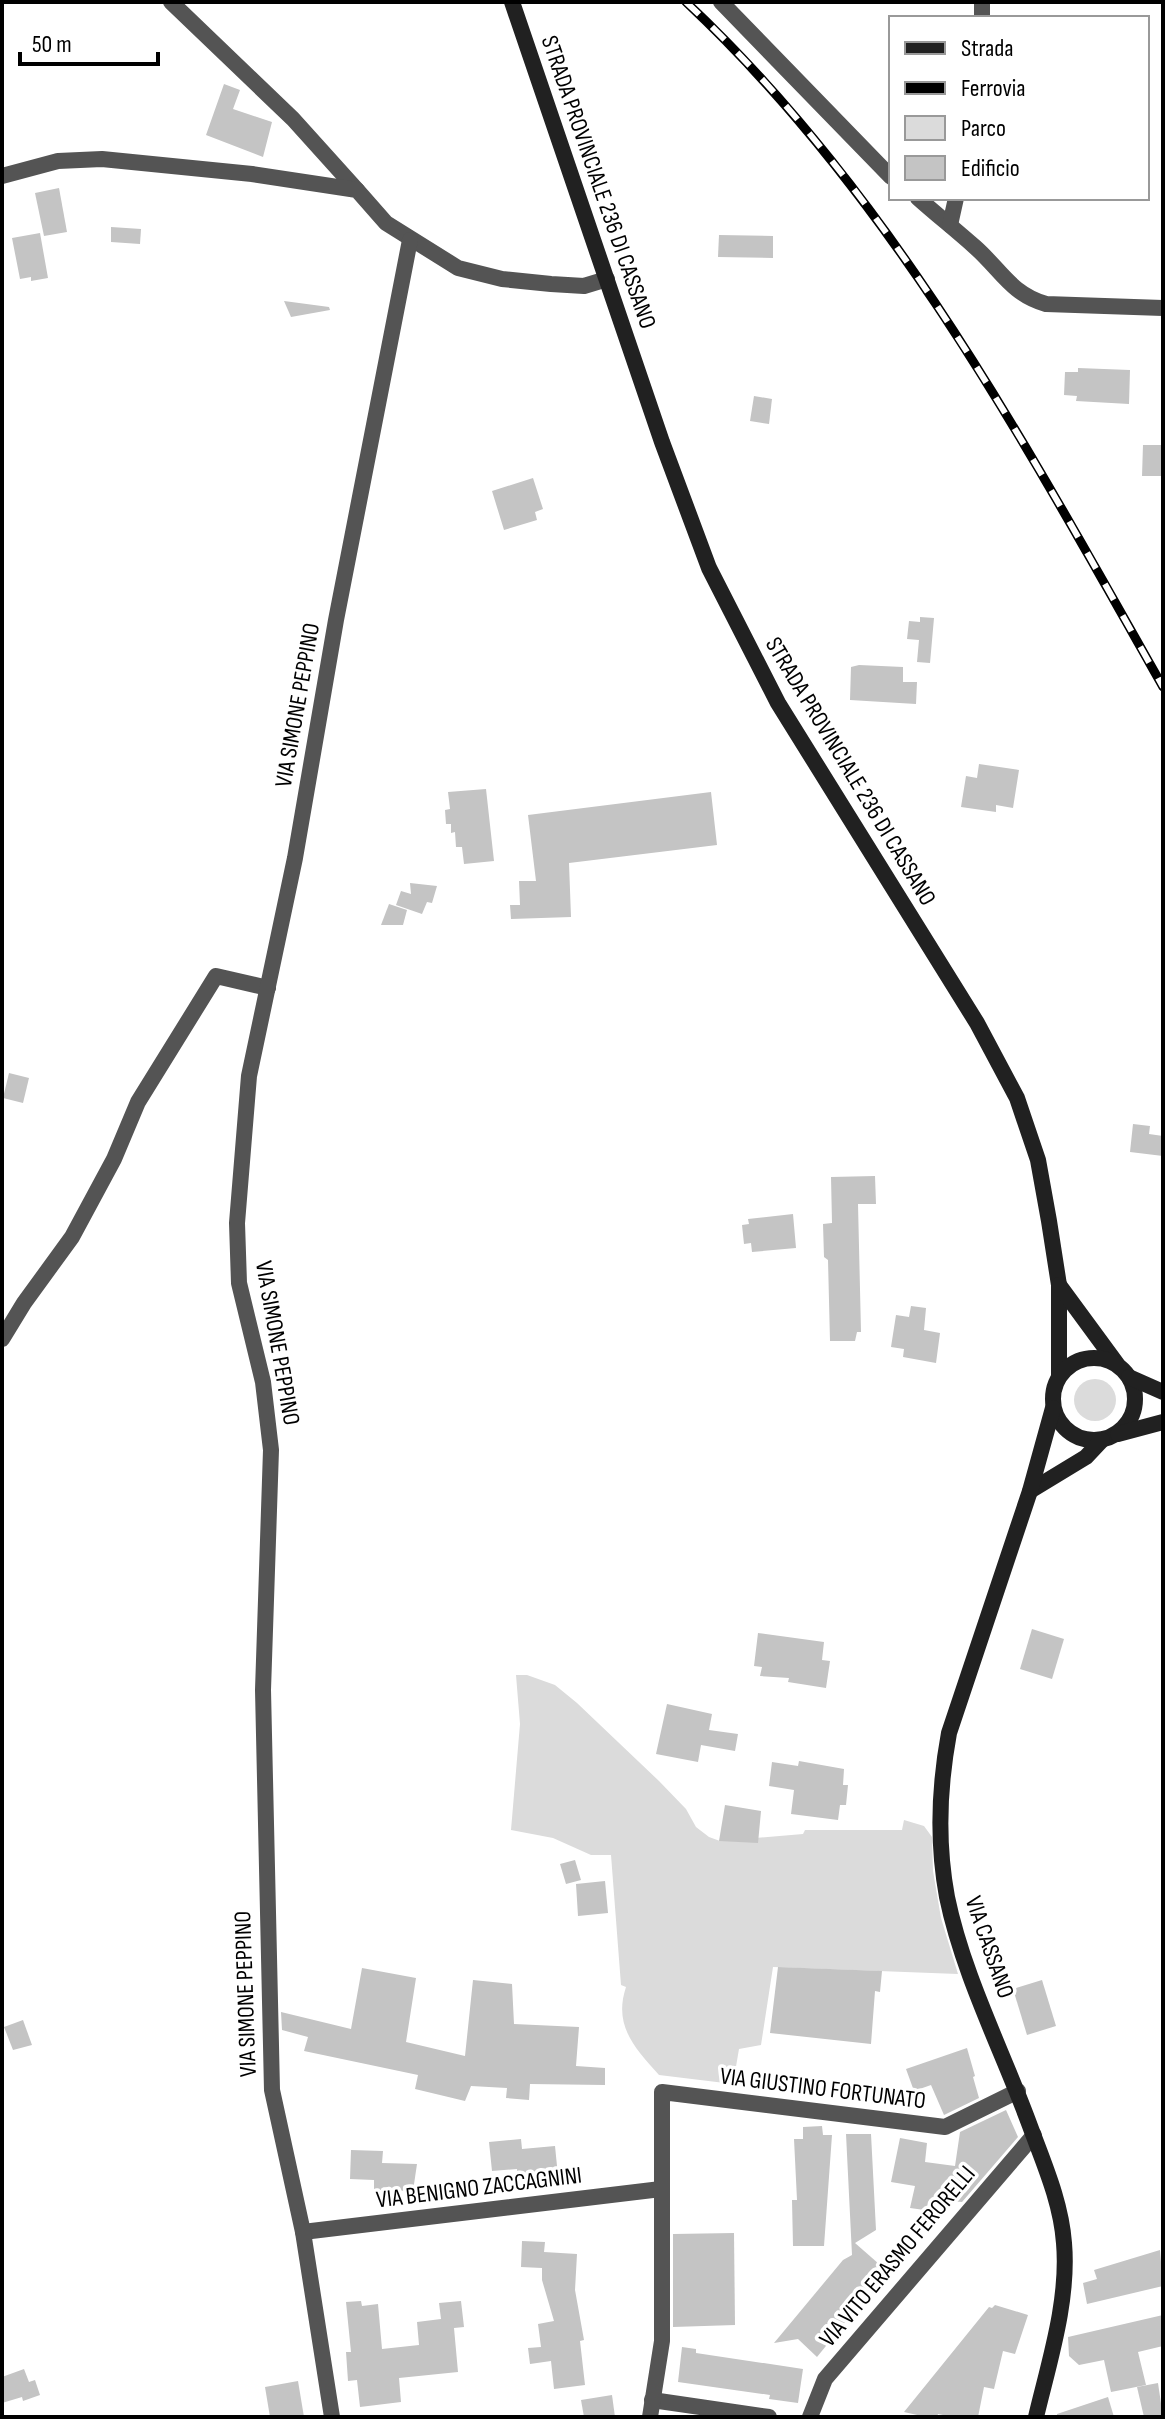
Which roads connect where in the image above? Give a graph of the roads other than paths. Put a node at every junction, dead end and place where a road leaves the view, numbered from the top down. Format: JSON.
{"nodes":[{"id":1,"x":171,"y":2,"type":"edge"},
{"id":2,"x":512,"y":2,"type":"edge"},
{"id":3,"x":721,"y":2,"type":"edge"},
{"id":4,"x":889,"y":175,"type":"edge"},
{"id":5,"x":2,"y":176,"type":"edge"},
{"id":6,"x":357,"y":190,"type":"junction"},
{"id":7,"x":920,"y":200,"type":"edge"},
{"id":8,"x":956,"y":200,"type":"edge"},
{"id":9,"x":950,"y":225,"type":"junction"},
{"id":10,"x":410,"y":240,"type":"junction"},
{"id":11,"x":607,"y":279,"type":"junction"},
{"id":12,"x":1163,"y":308,"type":"edge"},
{"id":13,"x":268,"y":988,"type":"junction"},
{"id":14,"x":1059,"y":1285,"type":"junction"},
{"id":15,"x":2,"y":1339,"type":"edge"},
{"id":16,"x":1123,"y":1371,"type":"junction"},
{"id":17,"x":1059,"y":1376,"type":"junction"},
{"id":18,"x":1163,"y":1392,"type":"edge"},
{"id":19,"x":1053,"y":1408,"type":"junction"},
{"id":20,"x":1163,"y":1422,"type":"edge"},
{"id":21,"x":1109,"y":1437,"type":"junction"},
{"id":22,"x":1030,"y":1491,"type":"junction"},
{"id":23,"x":1018,"y":2091,"type":"junction"},
{"id":24,"x":1034,"y":2135,"type":"junction"},
{"id":25,"x":661,"y":2189,"type":"junction"},
{"id":26,"x":303,"y":2232,"type":"junction"},
{"id":27,"x":651,"y":2408,"type":"edge"},
{"id":28,"x":332,"y":2417,"type":"edge"},
{"id":29,"x":769,"y":2417,"type":"edge"},
{"id":30,"x":810,"y":2417,"type":"edge"},
{"id":31,"x":1036,"y":2417,"type":"edge"}],
"edges":[{"from":1,"to":6,"type":"street"},
{"from":2,"to":11,"type":"main road","name":"STRADA PROVINCIALE 236 DI CASSANO"},
{"from":3,"to":4,"type":"street"},
{"from":5,"to":6,"type":"street"},
{"from":6,"to":10,"type":"street"},
{"from":7,"to":9,"type":"street"},
{"from":8,"to":9,"type":"street"},
{"from":9,"to":12,"type":"street"},
{"from":10,"to":11,"type":"street"},
{"from":10,"to":13,"type":"street","name":"VIA SIMONE PEPPINO"},
{"from":11,"to":14,"type":"main road","name":"STRADA PROVINCIALE 236 DI CASSANO"},
{"from":13,"to":15,"type":"street"},
{"from":13,"to":26,"type":"street","name":"VIA SIMONE PEPPINO"},
{"from":14,"to":16,"type":"main road"},
{"from":14,"to":17,"type":"main road","name":"STRADA PROVINCIALE 236 DI CASSANO"},
{"from":16,"to":17,"type":"main road"},
{"from":16,"to":18,"type":"main road"},
{"from":16,"to":21,"type":"main road"},
{"from":17,"to":19,"type":"main road"},
{"from":19,"to":21,"type":"main road"},
{"from":19,"to":22,"type":"main road","name":"VIA CASSANO"},
{"from":20,"to":21,"type":"main road"},
{"from":21,"to":22,"type":"main road"},
{"from":22,"to":23,"type":"main road","name":"VIA CASSANO"},
{"from":23,"to":24,"type":"main road","name":"VIA CASSANO"},
{"from":23,"to":25,"type":"street","name":"VIA GIUSTINO FORTUNATO"},
{"from":24,"to":30,"type":"street","name":"VIA VITO ERASMO FERORELLI"},
{"from":24,"to":31,"type":"main road","name":"VIA CASSANO"},
{"from":25,"to":26,"type":"street","name":"VIA BENIGNO ZACCAGNINI"},
{"from":25,"to":27,"type":"street"},
{"from":26,"to":28,"type":"street","name":"VIA SIMONE PEPPINO"},
{"from":27,"to":29,"type":"street"}]}
